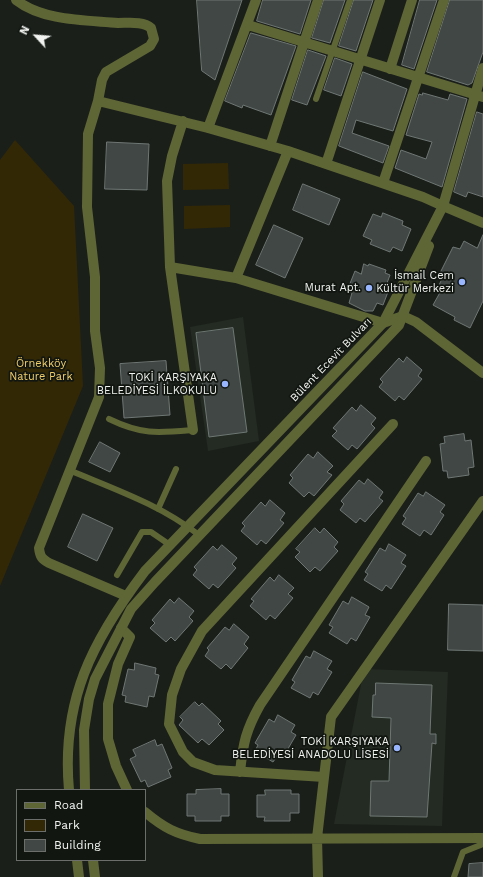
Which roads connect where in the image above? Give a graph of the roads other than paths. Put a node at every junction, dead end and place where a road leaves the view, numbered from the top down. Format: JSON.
{"nodes":[{"id":1,"x":16,"y":0,"type":"edge"},
{"id":2,"x":256,"y":0,"type":"edge"},
{"id":3,"x":318,"y":0,"type":"edge"},
{"id":4,"x":350,"y":0,"type":"edge"},
{"id":5,"x":380,"y":0,"type":"edge"},
{"id":6,"x":412,"y":0,"type":"edge"},
{"id":7,"x":444,"y":0,"type":"edge"},
{"id":8,"x":248,"y":25,"type":"junction"},
{"id":9,"x":304,"y":43,"type":"junction"},
{"id":10,"x":333,"y":52,"type":"junction"},
{"id":11,"x":362,"y":60,"type":"junction"},
{"id":12,"x":483,"y":68,"type":"edge"},
{"id":13,"x":390,"y":69,"type":"junction"},
{"id":14,"x":419,"y":77,"type":"junction"},
{"id":15,"x":479,"y":96,"type":"edge"},
{"id":16,"x":316,"y":99,"type":"dead end"},
{"id":17,"x":98,"y":101,"type":"junction"},
{"id":18,"x":183,"y":121,"type":"junction"},
{"id":19,"x":208,"y":128,"type":"junction"},
{"id":20,"x":270,"y":146,"type":"junction"},
{"id":21,"x":288,"y":152,"type":"junction"},
{"id":22,"x":326,"y":164,"type":"junction"},
{"id":23,"x":383,"y":183,"type":"junction"},
{"id":24,"x":443,"y":206,"type":"junction"},
{"id":25,"x":483,"y":223,"type":"edge"},
{"id":26,"x":170,"y":267,"type":"junction"},
{"id":27,"x":236,"y":278,"type":"junction"},
{"id":28,"x":403,"y":316,"type":"junction"},
{"id":29,"x":383,"y":323,"type":"junction"},
{"id":30,"x":483,"y":373,"type":"edge"},
{"id":31,"x":109,"y":419,"type":"dead end"},
{"id":32,"x":394,"y":424,"type":"dead end"},
{"id":33,"x":193,"y":430,"type":"joint"},
{"id":34,"x":426,"y":461,"type":"dead end"},
{"id":35,"x":176,"y":469,"type":"dead end"},
{"id":36,"x":69,"y":470,"type":"junction"},
{"id":37,"x":483,"y":501,"type":"edge"},
{"id":38,"x":158,"y":509,"type":"junction"},
{"id":39,"x":188,"y":526,"type":"junction"},
{"id":40,"x":199,"y":535,"type":"junction"},
{"id":41,"x":170,"y":545,"type":"junction"},
{"id":42,"x":117,"y":575,"type":"dead end"},
{"id":43,"x":126,"y":596,"type":"junction"},
{"id":44,"x":121,"y":628,"type":"junction"},
{"id":45,"x":240,"y":772,"type":"junction"},
{"id":46,"x":324,"y":777,"type":"junction"},
{"id":47,"x":69,"y":789,"type":"edge"},
{"id":48,"x":85,"y":789,"type":"edge"},
{"id":49,"x":127,"y":789,"type":"edge"},
{"id":50,"x":146,"y":813,"type":"edge"},
{"id":51,"x":317,"y":838,"type":"junction"},
{"id":52,"x":483,"y":838,"type":"edge"},
{"id":53,"x":483,"y":844,"type":"edge"},
{"id":54,"x":77,"y":861,"type":"edge"},
{"id":55,"x":93,"y":861,"type":"edge"},
{"id":56,"x":79,"y":877,"type":"edge"},
{"id":57,"x":95,"y":877,"type":"edge"},
{"id":58,"x":318,"y":877,"type":"edge"},
{"id":59,"x":454,"y":877,"type":"edge"}],
"edges":[{"from":1,"to":17,"type":"street"},
{"from":2,"to":8,"type":"street"},
{"from":3,"to":9,"type":"street"},
{"from":4,"to":10,"type":"lane"},
{"from":5,"to":11,"type":"street"},
{"from":6,"to":13,"type":"street"},
{"from":7,"to":14,"type":"street"},
{"from":8,"to":9,"type":"street"},
{"from":8,"to":19,"type":"street"},
{"from":9,"to":10,"type":"street"},
{"from":9,"to":20,"type":"street"},
{"from":10,"to":11,"type":"street"},
{"from":10,"to":16,"type":"lane"},
{"from":11,"to":13,"type":"street"},
{"from":11,"to":22,"type":"street"},
{"from":12,"to":15,"type":"street"},
{"from":13,"to":14,"type":"street"},
{"from":14,"to":15,"type":"street"},
{"from":14,"to":23,"type":"street"},
{"from":15,"to":24,"type":"street"},
{"from":17,"to":18,"type":"street"},
{"from":17,"to":36,"type":"street"},
{"from":18,"to":19,"type":"street"},
{"from":18,"to":26,"type":"street"},
{"from":19,"to":20,"type":"street"},
{"from":20,"to":21,"type":"street"},
{"from":21,"to":22,"type":"street"},
{"from":21,"to":27,"type":"street"},
{"from":22,"to":23,"type":"street"},
{"from":23,"to":24,"type":"street"},
{"from":24,"to":25,"type":"street"},
{"from":24,"to":28,"type":"street"},
{"from":24,"to":29,"type":"street","name":"Bülent Ecevit Bulvarı"},
{"from":26,"to":27,"type":"street"},
{"from":26,"to":33,"type":"street"},
{"from":27,"to":29,"type":"street"},
{"from":28,"to":29,"type":"street"},
{"from":28,"to":30,"type":"street"},
{"from":28,"to":40,"type":"street"},
{"from":29,"to":39,"type":"street","name":"Bülent Ecevit Bulvarı"},
{"from":31,"to":33,"type":"lane"},
{"from":32,"to":45,"type":"street"},
{"from":34,"to":45,"type":"street"},
{"from":35,"to":38,"type":"lane"},
{"from":36,"to":38,"type":"lane"},
{"from":36,"to":43,"type":"street"},
{"from":37,"to":46,"type":"street"},
{"from":38,"to":39,"type":"lane"},
{"from":39,"to":40,"type":"lane"},
{"from":39,"to":41,"type":"street","name":"Bülent Ecevit Bulvarı"},
{"from":40,"to":44,"type":"street"},
{"from":41,"to":42,"type":"lane"},
{"from":41,"to":43,"type":"street","name":"Bülent Ecevit Bulvarı"},
{"from":43,"to":47,"type":"street","name":"Bülent Ecevit Bulvarı"},
{"from":44,"to":48,"type":"street"},
{"from":44,"to":49,"type":"street"},
{"from":45,"to":46,"type":"street"},
{"from":46,"to":51,"type":"street"},
{"from":50,"to":51,"type":"street"},
{"from":51,"to":52,"type":"street"},
{"from":51,"to":58,"type":"street"},
{"from":53,"to":59,"type":"lane"},
{"from":54,"to":56,"type":"street"},
{"from":55,"to":57,"type":"street"}]}
